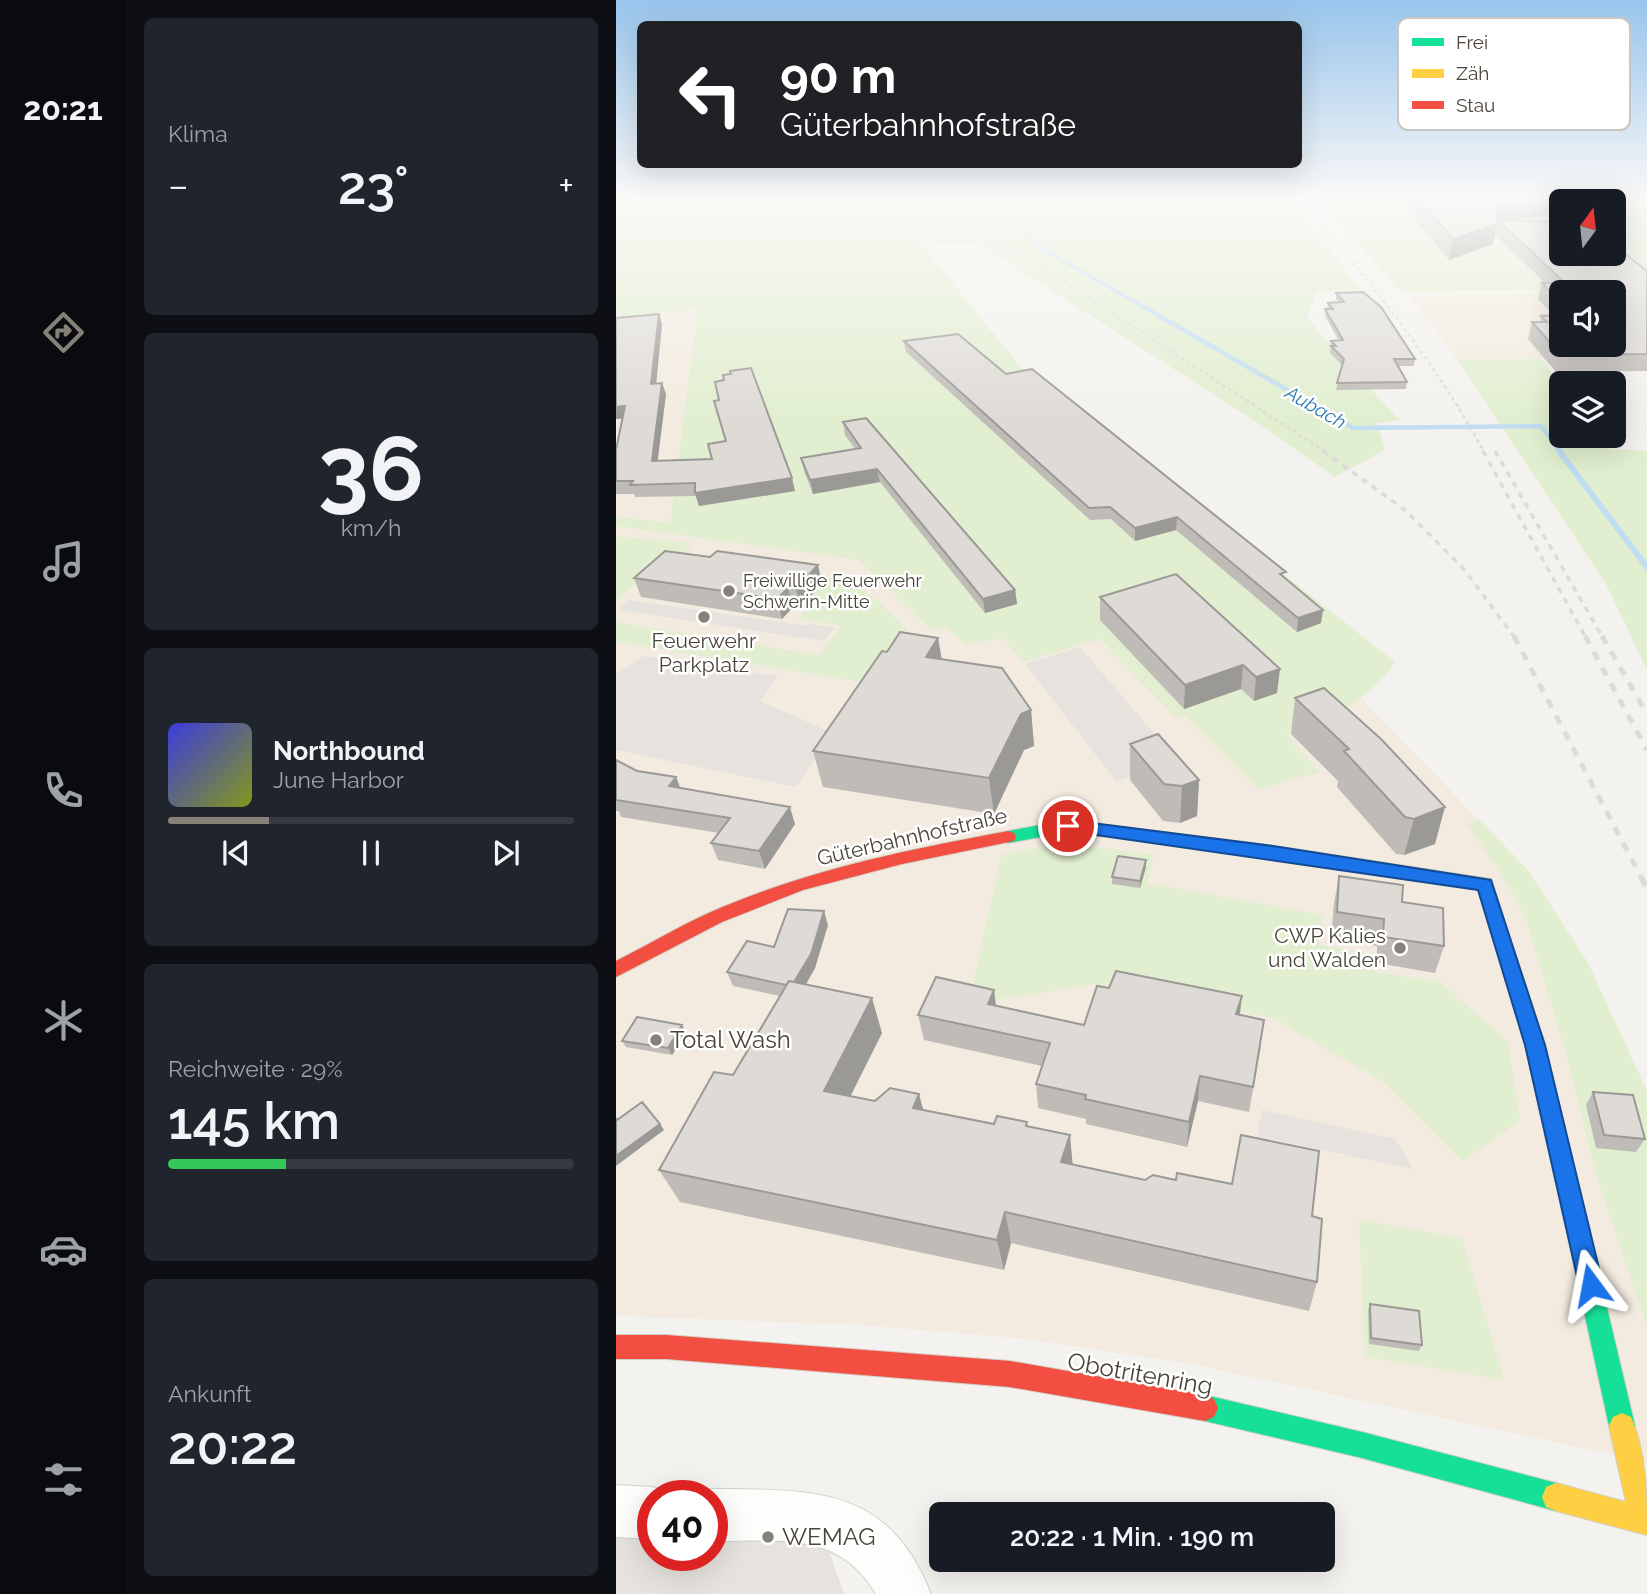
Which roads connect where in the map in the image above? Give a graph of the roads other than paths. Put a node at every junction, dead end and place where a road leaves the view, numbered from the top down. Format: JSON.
{"nodes":[{"id":1,"x":1485,"y":884,"type":"joint"},
{"id":2,"x":616,"y":970,"type":"edge"},
{"id":3,"x":616,"y":1347,"type":"edge"},
{"id":4,"x":616,"y":1511,"type":"edge"},
{"id":5,"x":637,"y":1512,"type":"edge"},
{"id":6,"x":728,"y":1516,"type":"edge"},
{"id":7,"x":1645,"y":1521,"type":"edge"},
{"id":8,"x":904,"y":1594,"type":"edge"}],
"edges":[{"from":1,"to":2,"type":"street","name":"Güterbahnhofstraße"},
{"from":1,"to":7,"type":"street","name":"Obotritenring"},
{"from":3,"to":7,"type":"street","name":"Obotritenring"},
{"from":4,"to":5,"type":"street"},
{"from":6,"to":8,"type":"street"}]}
